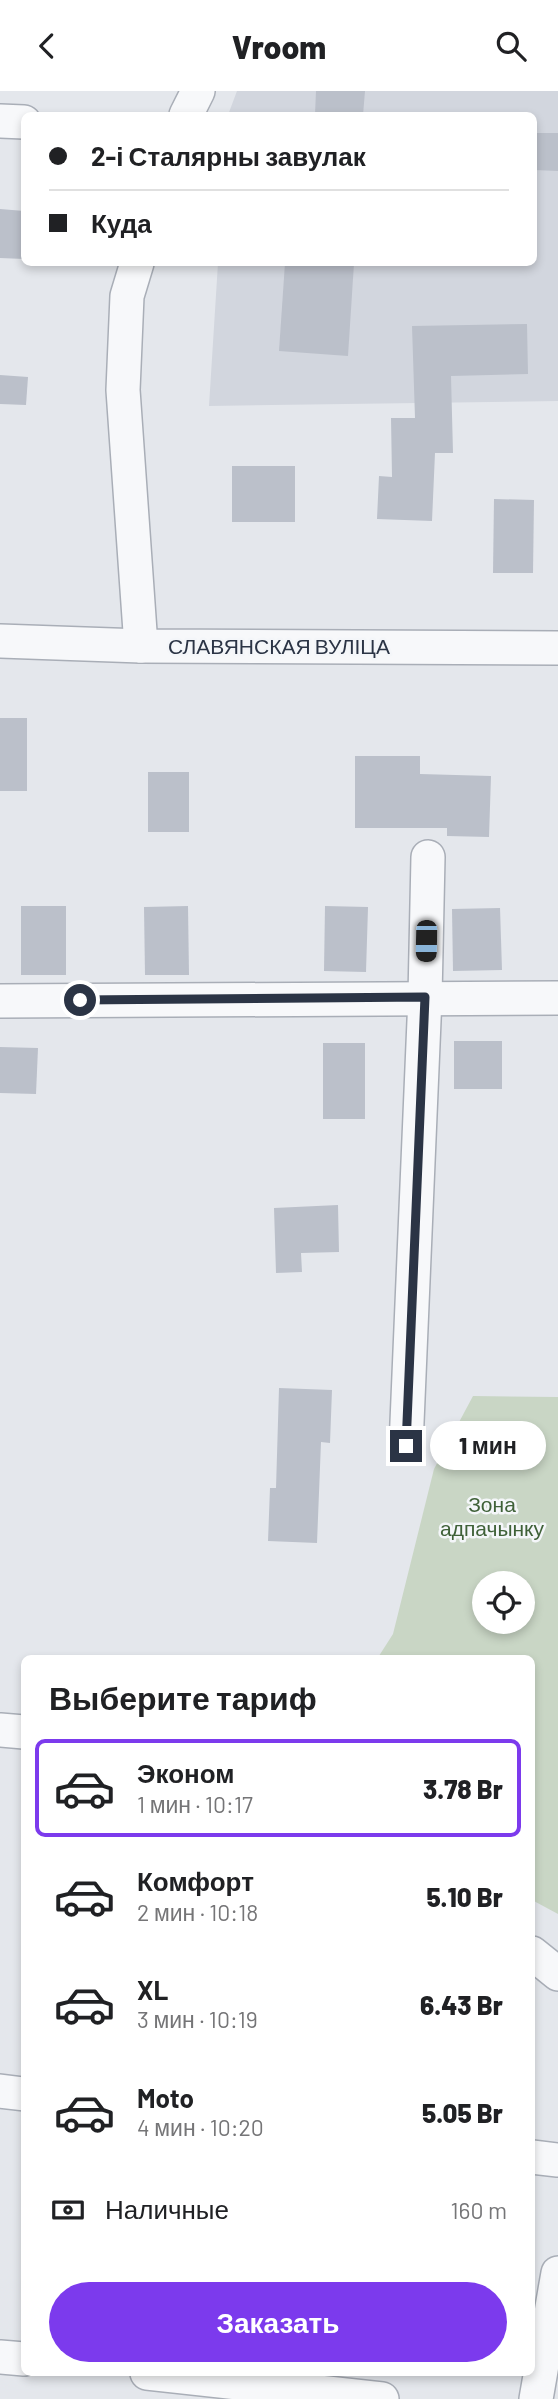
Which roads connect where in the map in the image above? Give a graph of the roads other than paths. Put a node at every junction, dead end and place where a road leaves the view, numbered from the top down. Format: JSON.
{"nodes":[{"id":1,"x":198,"y":91,"type":"edge"},
{"id":2,"x":188,"y":112,"type":"edge"},
{"id":3,"x":0,"y":121,"type":"edge"},
{"id":4,"x":21,"y":122,"type":"edge"},
{"id":5,"x":136,"y":266,"type":"edge"},
{"id":6,"x":0,"y":641,"type":"edge"},
{"id":7,"x":141,"y":646,"type":"junction"},
{"id":8,"x":558,"y":648,"type":"edge"},
{"id":9,"x":428,"y":857,"type":"dead end"},
{"id":10,"x":425,"y":997,"type":"junction"},
{"id":11,"x":558,"y":998,"type":"edge"},
{"id":12,"x":0,"y":1001,"type":"edge"},
{"id":13,"x":406,"y":1446,"type":"dead end"},
{"id":14,"x":0,"y":1730,"type":"edge"},
{"id":15,"x":21,"y":1731,"type":"edge"},
{"id":16,"x":535,"y":1956,"type":"edge"},
{"id":17,"x":558,"y":1975,"type":"edge"},
{"id":18,"x":0,"y":2091,"type":"edge"},
{"id":19,"x":21,"y":2094,"type":"edge"},
{"id":20,"x":535,"y":2157,"type":"edge"},
{"id":21,"x":558,"y":2160,"type":"edge"},
{"id":22,"x":558,"y":2273,"type":"edge"},
{"id":23,"x":0,"y":2357,"type":"edge"},
{"id":24,"x":21,"y":2359,"type":"edge"},
{"id":25,"x":175,"y":2376,"type":"edge"},
{"id":26,"x":382,"y":2399,"type":"edge"},
{"id":27,"x":536,"y":2399,"type":"edge"}],
"edges":[{"from":1,"to":2,"type":"street"},
{"from":3,"to":4,"type":"street"},
{"from":5,"to":7,"type":"street"},
{"from":6,"to":7,"type":"street","name":"СЛАВЯНСКАЯ ВУЛІЦА"},
{"from":7,"to":8,"type":"street","name":"СЛАВЯНСКАЯ ВУЛІЦА"},
{"from":9,"to":10,"type":"street"},
{"from":10,"to":11,"type":"street"},
{"from":10,"to":12,"type":"street"},
{"from":10,"to":13,"type":"street"},
{"from":14,"to":15,"type":"street"},
{"from":16,"to":17,"type":"street"},
{"from":18,"to":19,"type":"street"},
{"from":20,"to":21,"type":"street"},
{"from":22,"to":27,"type":"street"},
{"from":23,"to":24,"type":"street"},
{"from":25,"to":26,"type":"street"}]}
